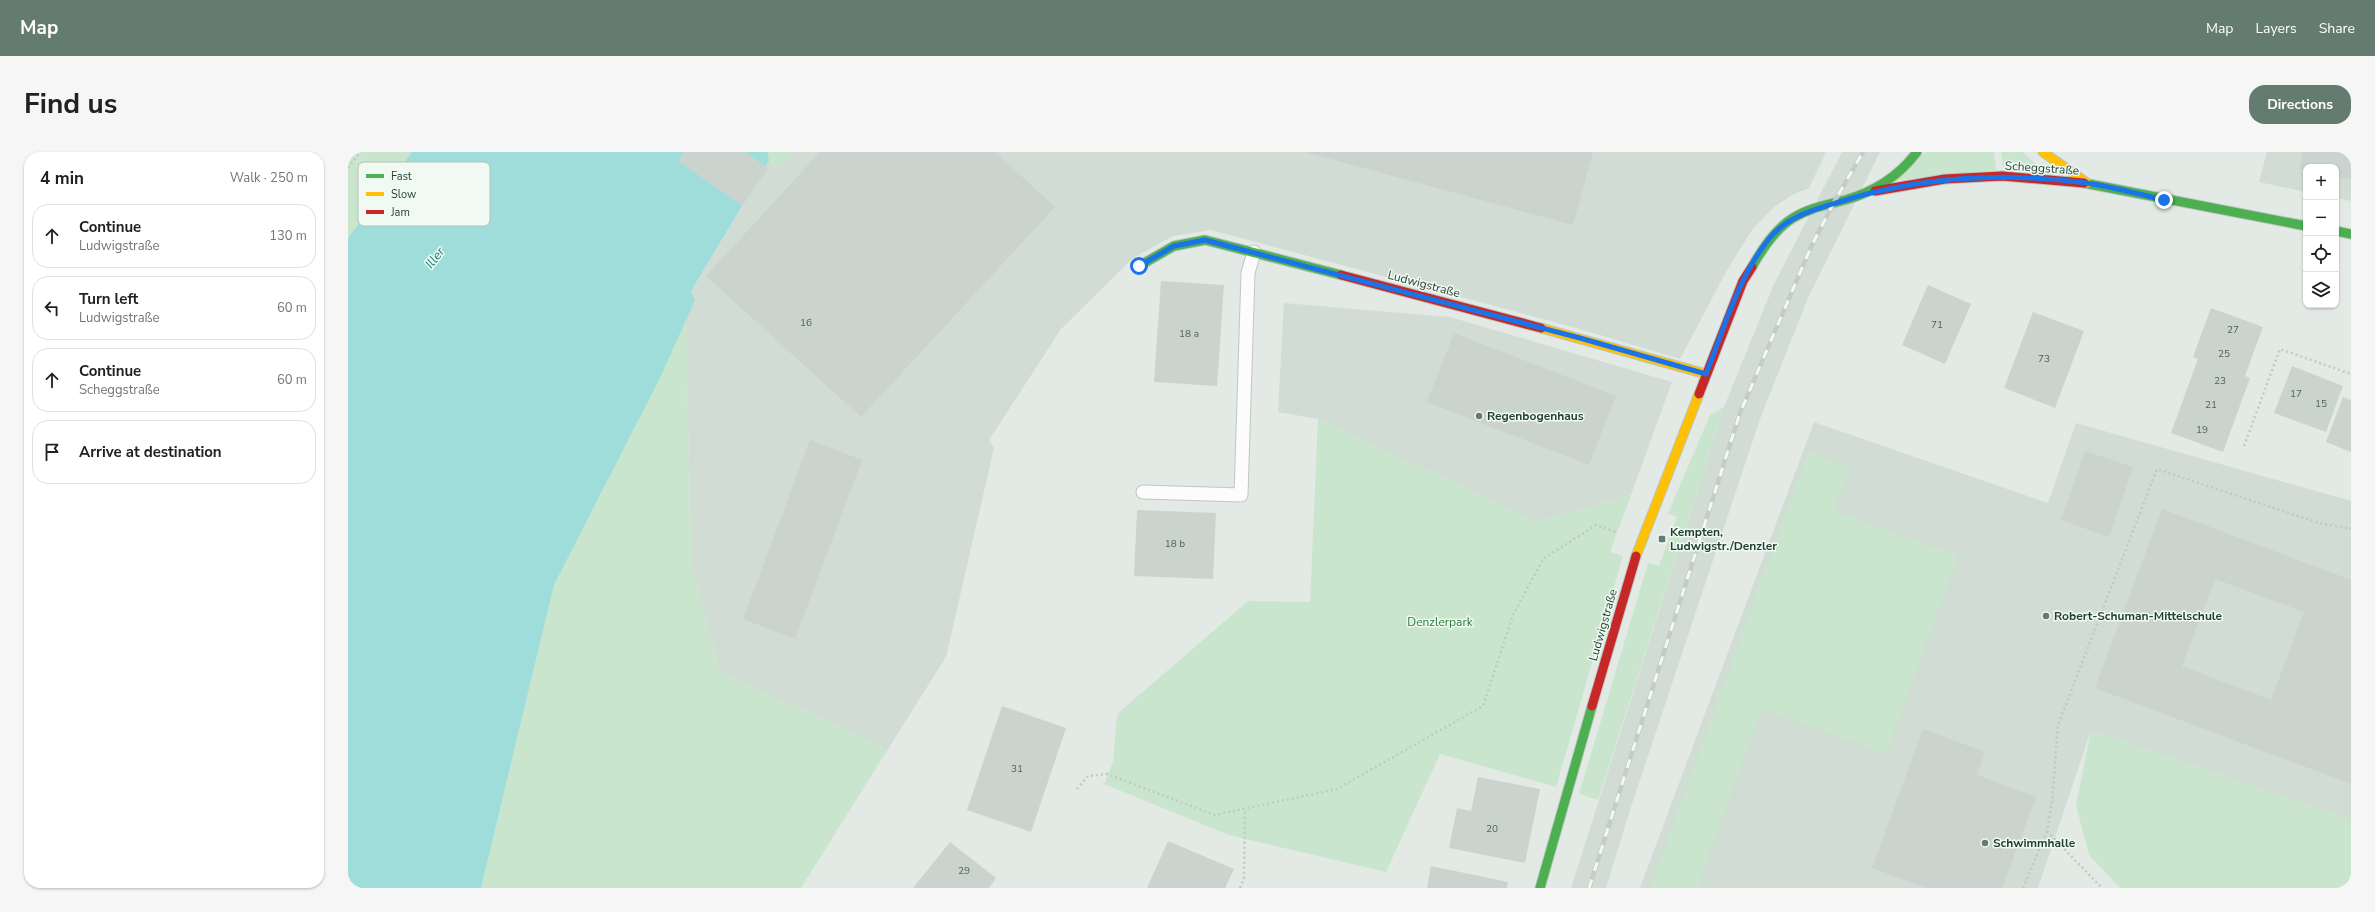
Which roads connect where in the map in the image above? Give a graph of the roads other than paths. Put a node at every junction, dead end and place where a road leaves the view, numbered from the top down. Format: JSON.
{"nodes":[{"id":1,"x":1917,"y":152,"type":"edge"},
{"id":2,"x":2043,"y":152,"type":"edge"},
{"id":3,"x":2088,"y":183,"type":"junction"},
{"id":4,"x":1870,"y":192,"type":"junction"},
{"id":5,"x":2303,"y":225,"type":"edge"},
{"id":6,"x":2339,"y":232,"type":"edge"},
{"id":7,"x":2351,"y":234,"type":"edge"},
{"id":8,"x":1254,"y":252,"type":"junction"},
{"id":9,"x":1139,"y":266,"type":"dead end"},
{"id":10,"x":1706,"y":374,"type":"junction"},
{"id":11,"x":1143,"y":492,"type":"dead end"},
{"id":12,"x":1540,"y":888,"type":"edge"}],
"edges":[{"from":1,"to":4,"type":"street","name":"Ludwigstraße"},
{"from":2,"to":3,"type":"street"},
{"from":3,"to":4,"type":"street","name":"Scheggstraße"},
{"from":3,"to":5,"type":"street","name":"Scheggstraße"},
{"from":4,"to":10,"type":"street","name":"Ludwigstraße"},
{"from":6,"to":7,"type":"street"},
{"from":8,"to":9,"type":"street","name":"Ludwigstraße"},
{"from":8,"to":10,"type":"street","name":"Ludwigstraße"},
{"from":8,"to":11,"type":"lane"},
{"from":10,"to":12,"type":"street","name":"Ludwigstraße"}]}
